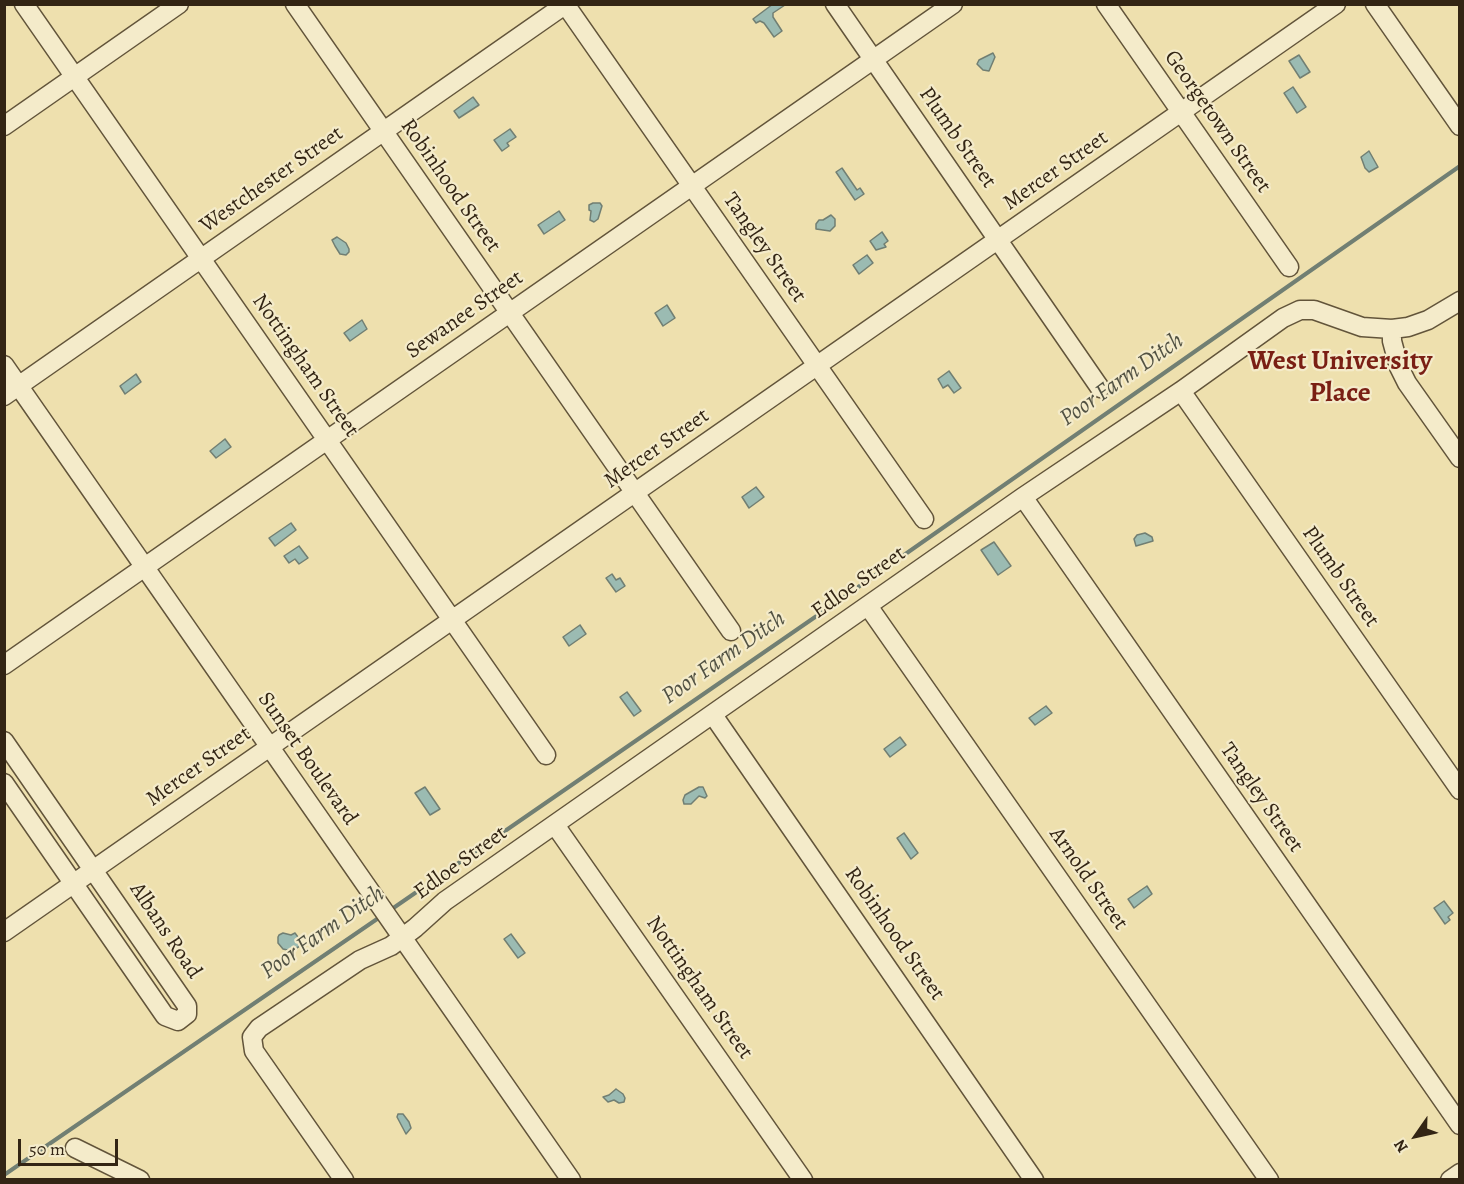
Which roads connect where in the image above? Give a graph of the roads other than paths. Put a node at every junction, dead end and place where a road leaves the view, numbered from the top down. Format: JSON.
{"nodes":[{"id":1,"x":24,"y":4,"type":"edge"},
{"id":2,"x":179,"y":4,"type":"edge"},
{"id":3,"x":295,"y":4,"type":"edge"},
{"id":4,"x":834,"y":4,"type":"edge"},
{"id":5,"x":953,"y":4,"type":"edge"},
{"id":6,"x":1106,"y":4,"type":"edge"},
{"id":7,"x":1336,"y":4,"type":"edge"},
{"id":8,"x":1375,"y":4,"type":"edge"},
{"id":9,"x":566,"y":5,"type":"edge"},
{"id":10,"x":873,"y":60,"type":"junction"},
{"id":11,"x":75,"y":77,"type":"junction"},
{"id":12,"x":1181,"y":113,"type":"junction"},
{"id":13,"x":4,"y":126,"type":"edge"},
{"id":14,"x":1460,"y":126,"type":"edge"},
{"id":15,"x":383,"y":132,"type":"junction"},
{"id":16,"x":692,"y":186,"type":"junction"},
{"id":17,"x":998,"y":240,"type":"junction"},
{"id":18,"x":201,"y":259,"type":"junction"},
{"id":19,"x":1289,"y":267,"type":"dead end"},
{"id":20,"x":1460,"y":301,"type":"edge"},
{"id":21,"x":510,"y":313,"type":"junction"},
{"id":22,"x":1392,"y":329,"type":"junction"},
{"id":23,"x":4,"y":365,"type":"edge"},
{"id":24,"x":817,"y":366,"type":"junction"},
{"id":25,"x":1100,"y":388,"type":"dead end"},
{"id":26,"x":12,"y":391,"type":"edge"},
{"id":27,"x":1181,"y":391,"type":"junction"},
{"id":28,"x":327,"y":440,"type":"junction"},
{"id":29,"x":1460,"y":458,"type":"edge"},
{"id":30,"x":635,"y":493,"type":"junction"},
{"id":31,"x":1023,"y":497,"type":"junction"},
{"id":32,"x":924,"y":519,"type":"dead end"},
{"id":33,"x":145,"y":567,"type":"junction"},
{"id":34,"x":868,"y":606,"type":"junction"},
{"id":35,"x":453,"y":620,"type":"junction"},
{"id":36,"x":730,"y":631,"type":"dead end"},
{"id":37,"x":4,"y":665,"type":"edge"},
{"id":38,"x":713,"y":715,"type":"junction"},
{"id":39,"x":4,"y":741,"type":"edge"},
{"id":40,"x":270,"y":747,"type":"junction"},
{"id":41,"x":546,"y":755,"type":"dead end"},
{"id":42,"x":4,"y":783,"type":"edge"},
{"id":43,"x":1460,"y":790,"type":"edge"},
{"id":44,"x":555,"y":825,"type":"junction"},
{"id":45,"x":94,"y":870,"type":"junction"},
{"id":46,"x":74,"y":884,"type":"junction"},
{"id":47,"x":4,"y":932,"type":"edge"},
{"id":48,"x":403,"y":938,"type":"junction"},
{"id":49,"x":1460,"y":1125,"type":"edge"},
{"id":50,"x":75,"y":1148,"type":"dead end"},
{"id":51,"x":1460,"y":1173,"type":"edge"},
{"id":52,"x":140,"y":1179,"type":"edge"},
{"id":53,"x":344,"y":1179,"type":"edge"},
{"id":54,"x":571,"y":1179,"type":"edge"},
{"id":55,"x":803,"y":1179,"type":"edge"},
{"id":56,"x":1034,"y":1179,"type":"edge"},
{"id":57,"x":1269,"y":1179,"type":"edge"},
{"id":58,"x":1450,"y":1179,"type":"edge"}],
"edges":[{"from":1,"to":11,"type":"street","name":"Nottingham Street"},
{"from":2,"to":11,"type":"street"},
{"from":3,"to":15,"type":"street","name":"Robinhood Street"},
{"from":4,"to":10,"type":"street","name":"Plumb Street"},
{"from":5,"to":10,"type":"street","name":"Sewanee Street"},
{"from":6,"to":12,"type":"street","name":"Georgetown Street"},
{"from":7,"to":12,"type":"street","name":"Mercer Street"},
{"from":8,"to":14,"type":"street"},
{"from":9,"to":15,"type":"street","name":"Westchester Street"},
{"from":9,"to":16,"type":"street","name":"Tangley Street"},
{"from":10,"to":16,"type":"street","name":"Sewanee Street"},
{"from":10,"to":17,"type":"street","name":"Plumb Street"},
{"from":11,"to":13,"type":"street"},
{"from":11,"to":18,"type":"street","name":"Nottingham Street"},
{"from":12,"to":17,"type":"street","name":"Mercer Street"},
{"from":12,"to":19,"type":"street","name":"Georgetown Street"},
{"from":15,"to":18,"type":"street","name":"Westchester Street"},
{"from":15,"to":21,"type":"street","name":"Robinhood Street"},
{"from":16,"to":21,"type":"street","name":"Sewanee Street"},
{"from":16,"to":24,"type":"street","name":"Tangley Street"},
{"from":17,"to":24,"type":"street","name":"Mercer Street"},
{"from":17,"to":25,"type":"street","name":"Plumb Street"},
{"from":18,"to":26,"type":"street","name":"Westchester Street"},
{"from":18,"to":28,"type":"street","name":"Nottingham Street"},
{"from":20,"to":22,"type":"street","name":"Edloe Street"},
{"from":21,"to":28,"type":"street","name":"Sewanee Street"},
{"from":21,"to":30,"type":"street","name":"Robinhood Street"},
{"from":22,"to":27,"type":"street","name":"Edloe Street"},
{"from":22,"to":29,"type":"street"},
{"from":23,"to":26,"type":"street","name":"Sunset Boulevard"},
{"from":24,"to":30,"type":"street","name":"Mercer Street"},
{"from":24,"to":32,"type":"street","name":"Tangley Street"},
{"from":26,"to":33,"type":"street","name":"Sunset Boulevard"},
{"from":27,"to":31,"type":"street","name":"Edloe Street"},
{"from":27,"to":43,"type":"street","name":"Plumb Street"},
{"from":28,"to":33,"type":"street","name":"Sewanee Street"},
{"from":28,"to":35,"type":"street","name":"Nottingham Street"},
{"from":30,"to":35,"type":"street","name":"Mercer Street"},
{"from":30,"to":36,"type":"street","name":"Robinhood Street"},
{"from":31,"to":34,"type":"street","name":"Edloe Street"},
{"from":31,"to":49,"type":"street","name":"Tangley Street"},
{"from":33,"to":37,"type":"street","name":"Sewanee Street"},
{"from":33,"to":40,"type":"street","name":"Sunset Boulevard"},
{"from":34,"to":38,"type":"street","name":"Edloe Street"},
{"from":34,"to":57,"type":"street","name":"Arnold Street"},
{"from":35,"to":40,"type":"street","name":"Mercer Street"},
{"from":35,"to":41,"type":"street","name":"Nottingham Street"},
{"from":38,"to":44,"type":"street","name":"Edloe Street"},
{"from":38,"to":56,"type":"street","name":"Robinhood Street"},
{"from":39,"to":45,"type":"street","name":"Albans Road"},
{"from":40,"to":45,"type":"street","name":"Mercer Street"},
{"from":40,"to":48,"type":"street","name":"Sunset Boulevard"},
{"from":42,"to":46,"type":"street","name":"Albans Road"},
{"from":44,"to":48,"type":"street","name":"Edloe Street"},
{"from":44,"to":55,"type":"street","name":"Nottingham Street"},
{"from":45,"to":46,"type":"street","name":"Mercer Street"},
{"from":45,"to":46,"type":"street","name":"Albans Road"},
{"from":46,"to":47,"type":"street","name":"Mercer Street"},
{"from":48,"to":53,"type":"street","name":"Edloe Street"},
{"from":48,"to":54,"type":"street","name":"Sunset Boulevard"},
{"from":50,"to":52,"type":"street"},
{"from":51,"to":58,"type":"street"}]}
